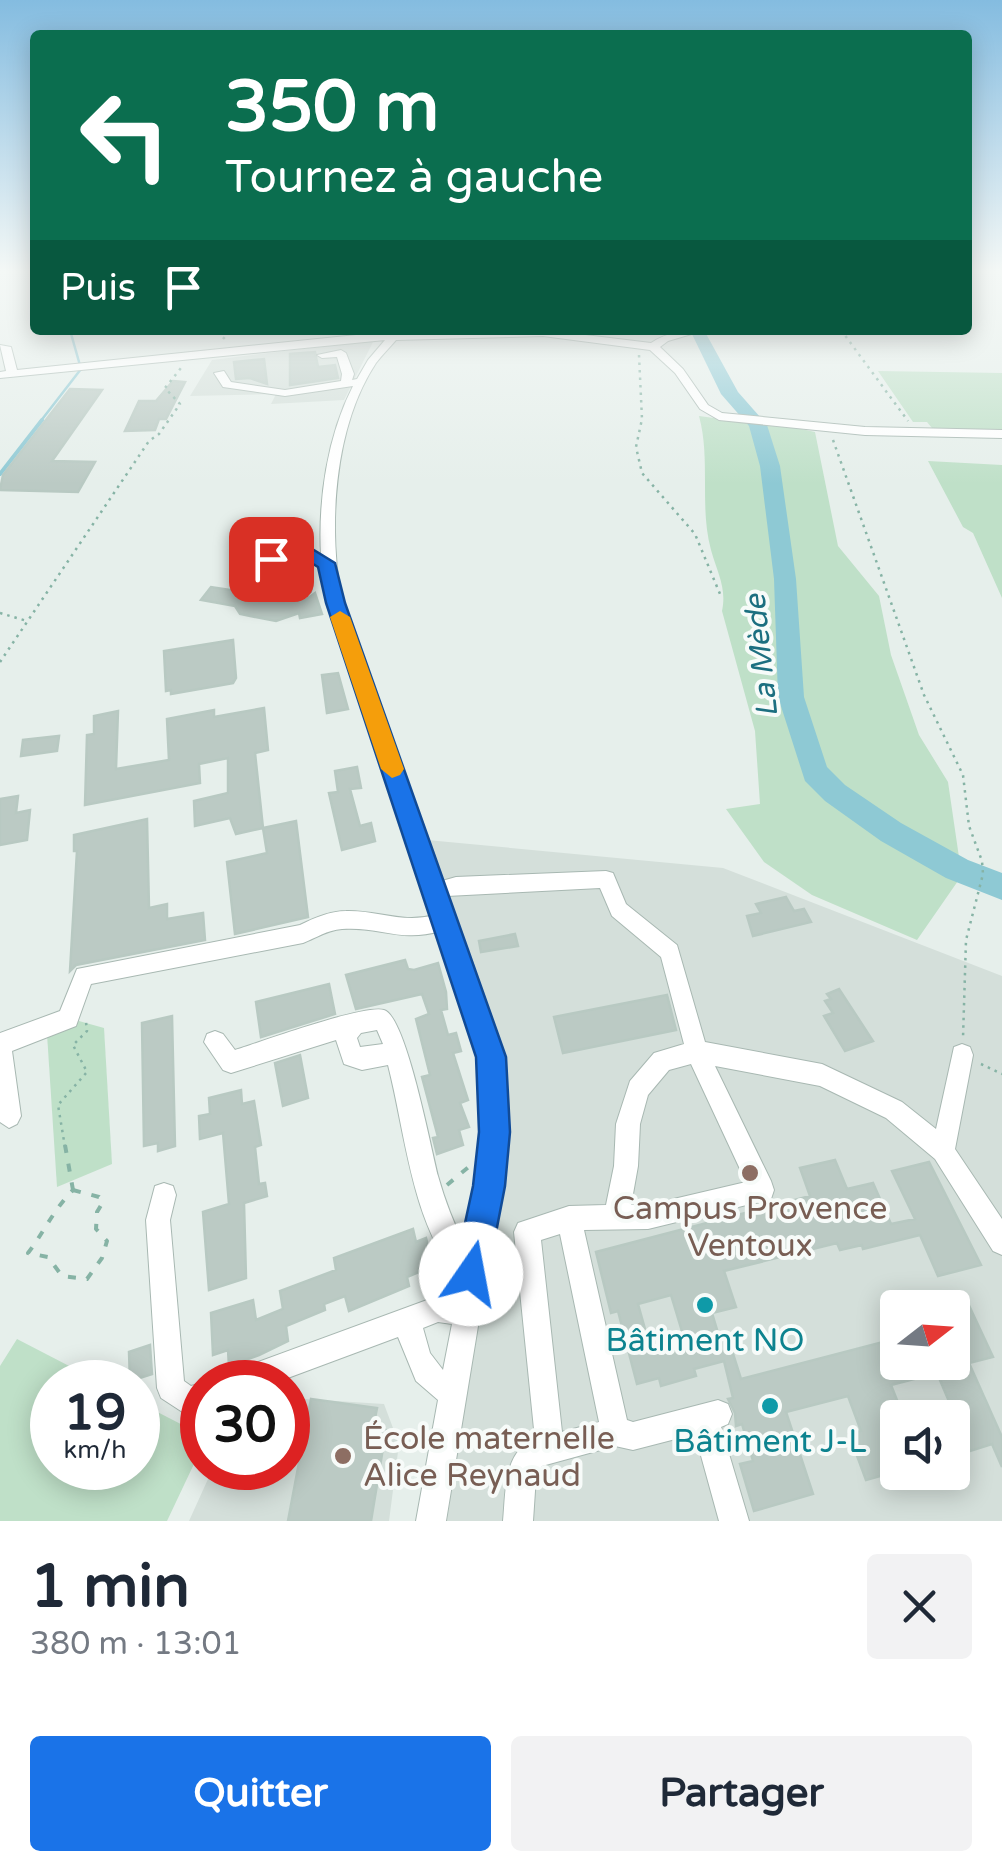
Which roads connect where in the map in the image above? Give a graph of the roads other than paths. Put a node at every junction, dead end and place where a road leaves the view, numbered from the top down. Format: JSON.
{"nodes":[{"id":1,"x":296,"y":342,"type":"edge"},
{"id":2,"x":388,"y":342,"type":"edge"},
{"id":3,"x":623,"y":342,"type":"edge"},
{"id":4,"x":660,"y":342,"type":"edge"},
{"id":5,"x":653,"y":347,"type":"junction"},
{"id":6,"x":0,"y":348,"type":"edge"},
{"id":7,"x":378,"y":354,"type":"junction"},
{"id":8,"x":322,"y":355,"type":"dead end"},
{"id":9,"x":342,"y":356,"type":"junction"},
{"id":10,"x":220,"y":373,"type":"dead end"},
{"id":11,"x":6,"y":374,"type":"edge"},
{"id":12,"x":353,"y":382,"type":"junction"},
{"id":13,"x":1002,"y":434,"type":"edge"},
{"id":14,"x":296,"y":555,"type":"junction"},
{"id":15,"x":271,"y":559,"type":"dead end"},
{"id":16,"x":326,"y":563,"type":"junction"},
{"id":17,"x":304,"y":592,"type":"dead end"},
{"id":18,"x":435,"y":891,"type":"junction"},
{"id":19,"x":444,"y":920,"type":"junction"},
{"id":20,"x":354,"y":1024,"type":"junction"},
{"id":21,"x":215,"y":1042,"type":"dead end"},
{"id":22,"x":0,"y":1045,"type":"edge"},
{"id":23,"x":697,"y":1051,"type":"junction"},
{"id":24,"x":396,"y":1052,"type":"junction"},
{"id":25,"x":962,"y":1055,"type":"road end"},
{"id":26,"x":9,"y":1116,"type":"dead end"},
{"id":27,"x":943,"y":1152,"type":"junction"},
{"id":28,"x":164,"y":1195,"type":"dead end"},
{"id":29,"x":570,"y":1218,"type":"junction"},
{"id":30,"x":616,"y":1218,"type":"junction"},
{"id":31,"x":1002,"y":1242,"type":"edge"},
{"id":32,"x":471,"y":1274,"type":"junction"},
{"id":33,"x":465,"y":1312,"type":"junction"},
{"id":34,"x":408,"y":1320,"type":"junction"},
{"id":35,"x":300,"y":1360,"type":"edge"},
{"id":36,"x":451,"y":1392,"type":"junction"},
{"id":37,"x":180,"y":1395,"type":"edge"},
{"id":38,"x":614,"y":1432,"type":"junction"},
{"id":39,"x":550,"y":1450,"type":"junction"},
{"id":40,"x":432,"y":1521,"type":"edge"},
{"id":41,"x":518,"y":1521,"type":"edge"},
{"id":42,"x":734,"y":1521,"type":"edge"}],
"edges":[{"from":1,"to":11,"type":"street"},
{"from":2,"to":7,"type":"street"},
{"from":3,"to":5,"type":"street"},
{"from":4,"to":5,"type":"street"},
{"from":5,"to":13,"type":"street"},
{"from":6,"to":11,"type":"street"},
{"from":7,"to":9,"type":"street"},
{"from":7,"to":12,"type":"street"},
{"from":8,"to":9,"type":"street"},
{"from":9,"to":12,"type":"street"},
{"from":10,"to":12,"type":"street"},
{"from":12,"to":16,"type":"street"},
{"from":14,"to":15,"type":"street"},
{"from":14,"to":16,"type":"street"},
{"from":14,"to":17,"type":"street"},
{"from":16,"to":18,"type":"street"},
{"from":18,"to":19,"type":"street"},
{"from":18,"to":23,"type":"street"},
{"from":19,"to":22,"type":"street"},
{"from":19,"to":32,"type":"street"},
{"from":20,"to":21,"type":"street"},
{"from":20,"to":24,"type":"street"},
{"from":20,"to":24,"type":"street"},
{"from":22,"to":26,"type":"street"},
{"from":23,"to":27,"type":"street"},
{"from":23,"to":30,"type":"street"},
{"from":23,"to":30,"type":"street"},
{"from":24,"to":32,"type":"street"},
{"from":25,"to":27,"type":"street"},
{"from":27,"to":31,"type":"street"},
{"from":28,"to":37,"type":"street"},
{"from":29,"to":30,"type":"street"},
{"from":29,"to":38,"type":"street"},
{"from":29,"to":39,"type":"street"},
{"from":32,"to":33,"type":"street"},
{"from":33,"to":34,"type":"street"},
{"from":33,"to":36,"type":"street"},
{"from":34,"to":35,"type":"street"},
{"from":34,"to":36,"type":"street"},
{"from":36,"to":40,"type":"street"},
{"from":38,"to":39,"type":"street"},
{"from":38,"to":42,"type":"street"},
{"from":39,"to":41,"type":"street"}]}
